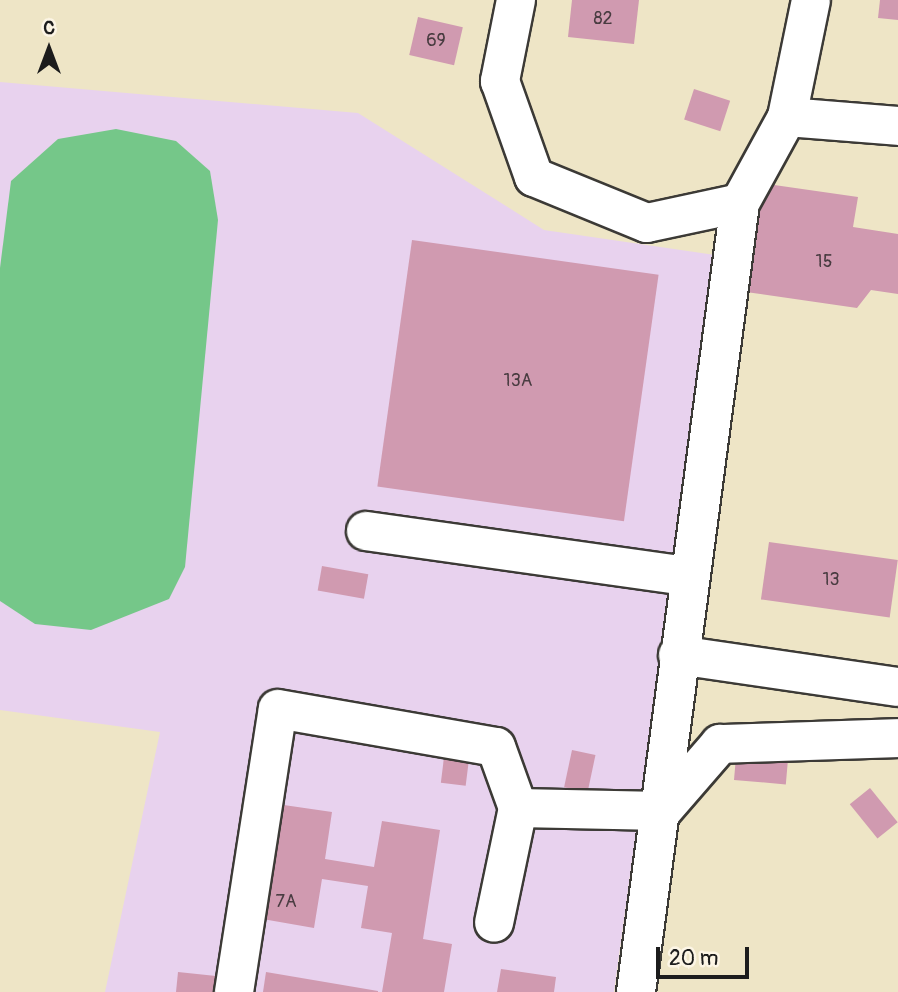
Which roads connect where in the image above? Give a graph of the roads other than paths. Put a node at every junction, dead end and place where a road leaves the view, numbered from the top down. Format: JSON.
{"nodes":[{"id":1,"x":516,"y":0,"type":"edge"},
{"id":2,"x":811,"y":0,"type":"edge"},
{"id":3,"x":788,"y":117,"type":"junction"},
{"id":4,"x":898,"y":126,"type":"edge"},
{"id":5,"x":740,"y":203,"type":"junction"},
{"id":6,"x":366,"y":531,"type":"dead end"},
{"id":7,"x":688,"y":576,"type":"junction"},
{"id":8,"x":678,"y":654,"type":"junction"},
{"id":9,"x":898,"y":687,"type":"edge"},
{"id":10,"x":898,"y":738,"type":"edge"},
{"id":11,"x":518,"y":808,"type":"junction"},
{"id":12,"x":662,"y":811,"type":"junction"},
{"id":13,"x":494,"y":923,"type":"dead end"},
{"id":14,"x":234,"y":992,"type":"edge"},
{"id":15,"x":636,"y":992,"type":"edge"}],
"edges":[{"from":1,"to":5,"type":"street"},
{"from":2,"to":3,"type":"street"},
{"from":3,"to":4,"type":"street"},
{"from":3,"to":5,"type":"street"},
{"from":5,"to":7,"type":"street"},
{"from":6,"to":7,"type":"street"},
{"from":7,"to":8,"type":"street"},
{"from":8,"to":9,"type":"street"},
{"from":8,"to":12,"type":"street"},
{"from":10,"to":12,"type":"street"},
{"from":11,"to":12,"type":"street"},
{"from":11,"to":13,"type":"street"},
{"from":11,"to":14,"type":"street"},
{"from":12,"to":15,"type":"street"}]}
